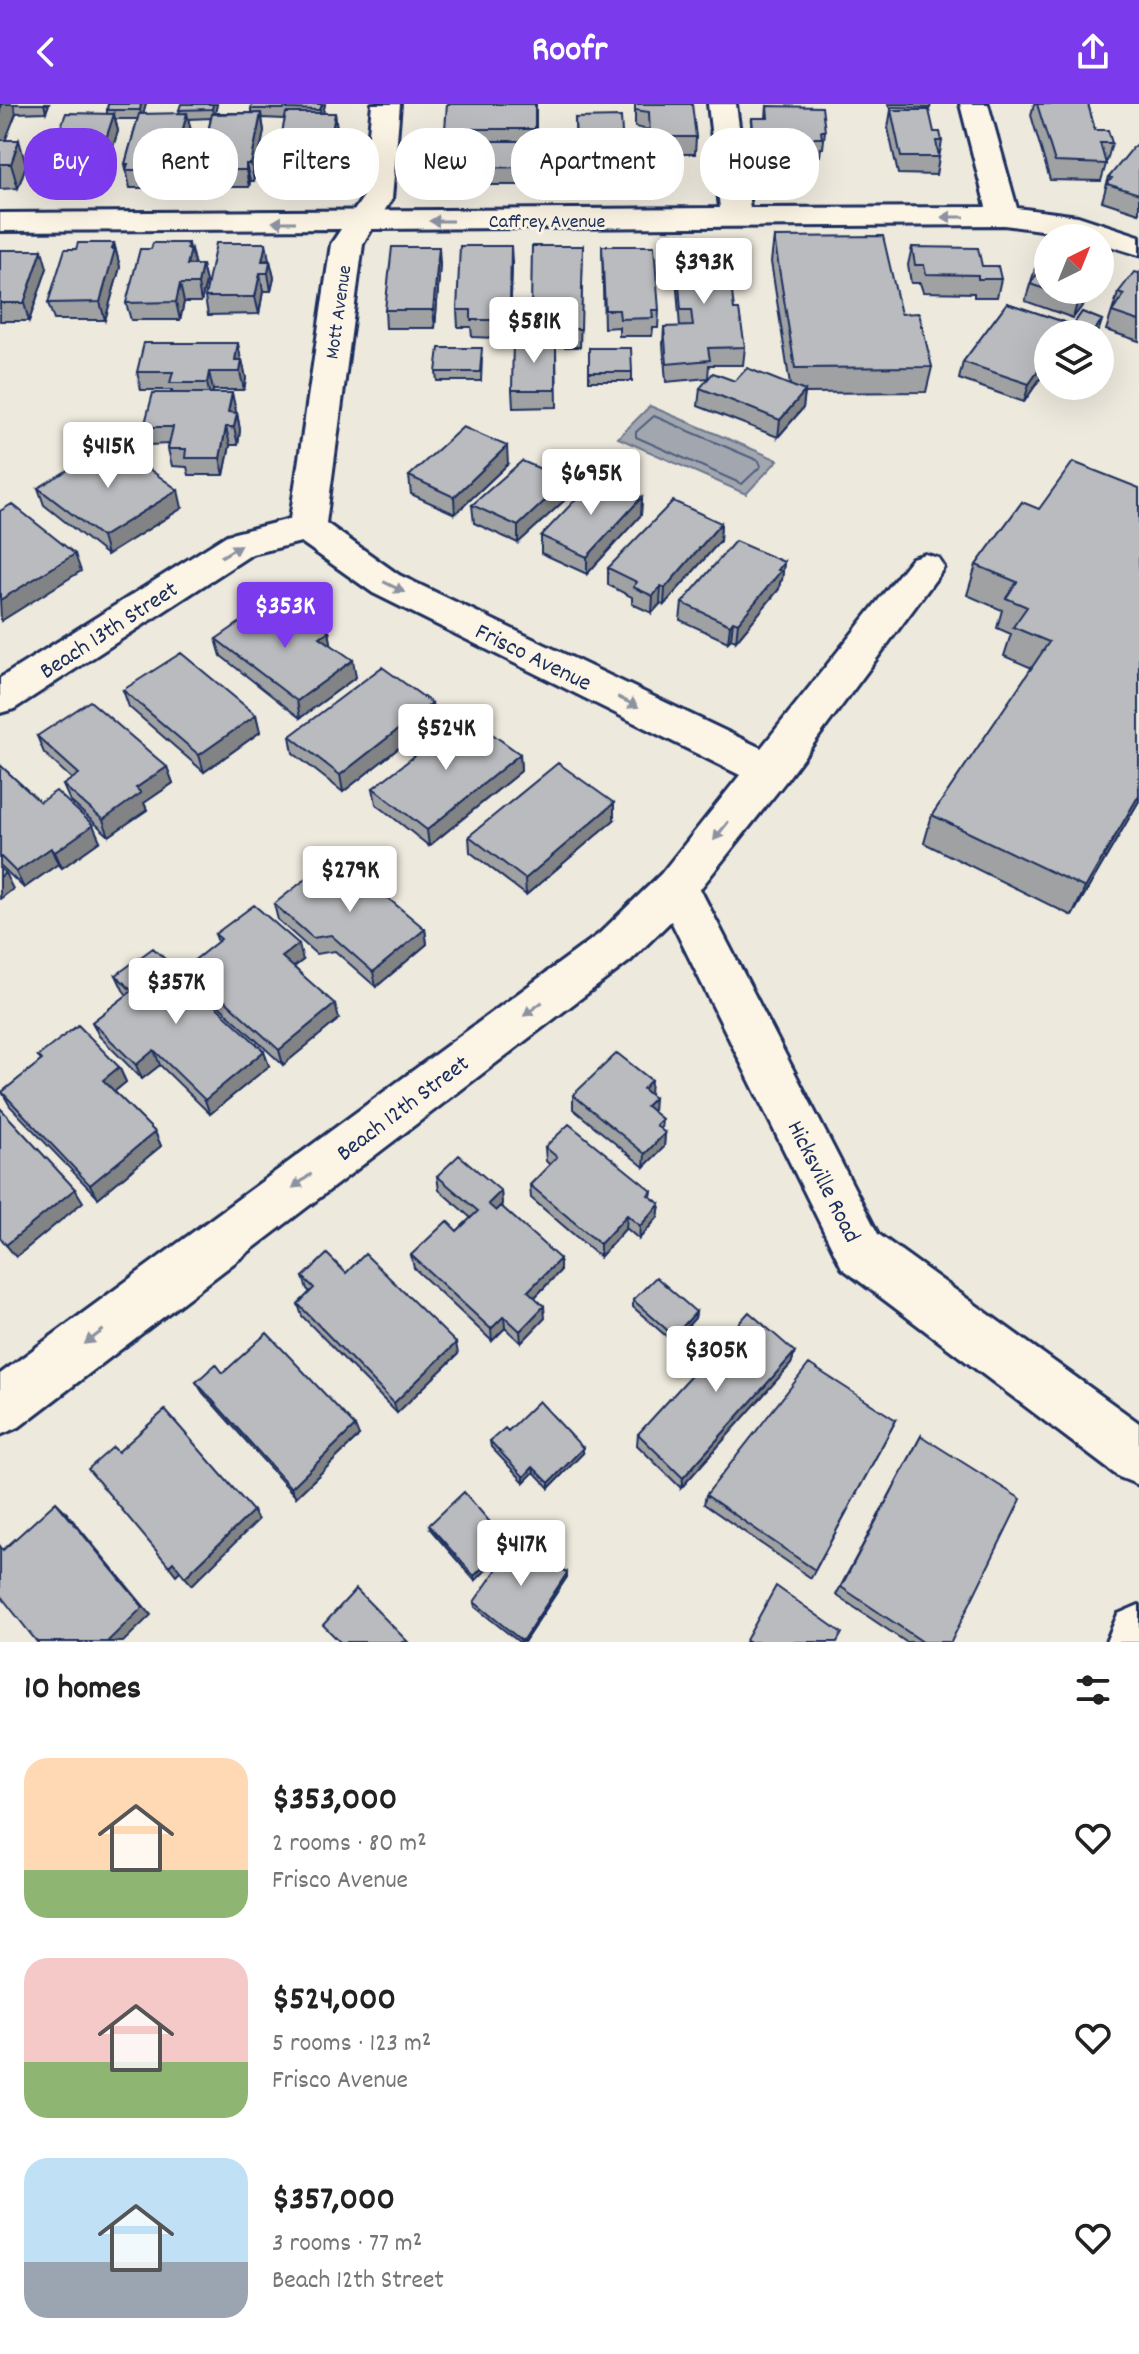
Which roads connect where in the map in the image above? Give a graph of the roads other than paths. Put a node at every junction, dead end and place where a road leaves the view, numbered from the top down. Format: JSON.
{"nodes":[{"id":1,"x":386,"y":104,"type":"edge"},
{"id":2,"x":722,"y":104,"type":"edge"},
{"id":3,"x":974,"y":104,"type":"edge"},
{"id":4,"x":1004,"y":216,"type":"junction"},
{"id":5,"x":736,"y":218,"type":"junction"},
{"id":6,"x":362,"y":221,"type":"junction"},
{"id":7,"x":0,"y":222,"type":"edge"},
{"id":8,"x":1139,"y":246,"type":"edge"},
{"id":9,"x":307,"y":528,"type":"junction"},
{"id":10,"x":925,"y":567,"type":"dead end"},
{"id":11,"x":0,"y":698,"type":"edge"},
{"id":12,"x":770,"y":771,"type":"junction"},
{"id":13,"x":677,"y":887,"type":"junction"},
{"id":14,"x":0,"y":1408,"type":"edge"},
{"id":15,"x":1139,"y":1457,"type":"edge"},
{"id":16,"x":1139,"y":1635,"type":"edge"},
{"id":17,"x":1136,"y":1642,"type":"edge"}],
"edges":[{"from":1,"to":6,"type":"street","name":"Mott Avenue"},
{"from":2,"to":5,"type":"street"},
{"from":3,"to":4,"type":"street"},
{"from":4,"to":5,"type":"street","name":"Caffrey Avenue","one_way":true},
{"from":4,"to":8,"type":"street","name":"Caffrey Avenue"},
{"from":5,"to":6,"type":"street","name":"Caffrey Avenue","one_way":true},
{"from":6,"to":7,"type":"street","name":"Caffrey Avenue","one_way":true},
{"from":6,"to":9,"type":"street","name":"Mott Avenue"},
{"from":11,"to":9,"type":"street","name":"Beach 13th Street","one_way":true},
{"from":9,"to":12,"type":"street","name":"Frisco Avenue","one_way":true},
{"from":10,"to":12,"type":"street","name":"Beach 12th Street"},
{"from":12,"to":13,"type":"street","name":"Beach 12th Street","one_way":true},
{"from":13,"to":14,"type":"street","name":"Beach 12th Street","one_way":true},
{"from":13,"to":15,"type":"street","name":"Hicksville Road"},
{"from":16,"to":17,"type":"street"}]}
